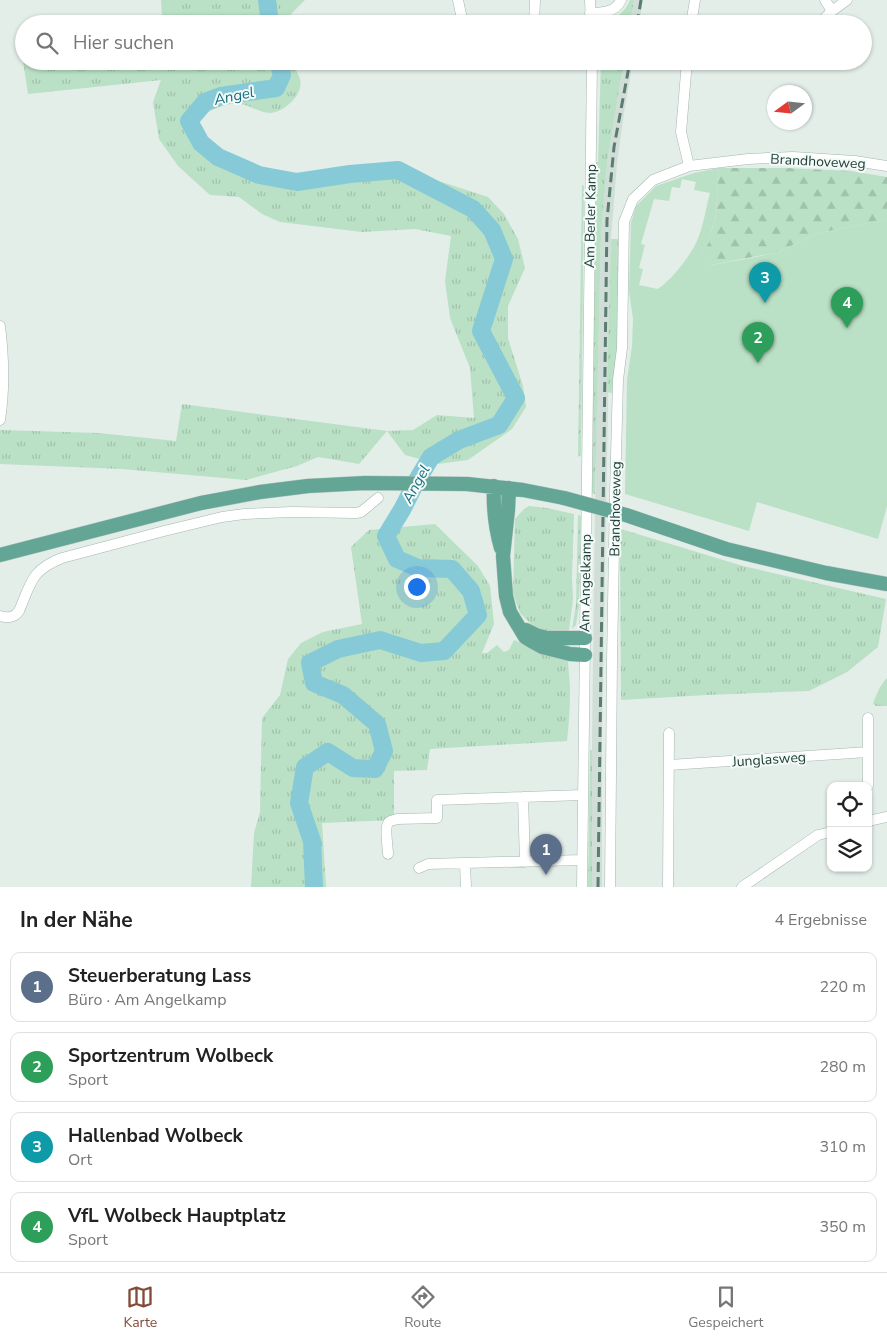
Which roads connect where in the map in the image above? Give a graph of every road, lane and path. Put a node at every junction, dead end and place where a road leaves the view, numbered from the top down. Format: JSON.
{"nodes":[{"id":1,"x":458,"y":0,"type":"edge"},
{"id":2,"x":535,"y":0,"type":"edge"},
{"id":3,"x":590,"y":0,"type":"edge"},
{"id":4,"x":621,"y":0,"type":"edge"},
{"id":5,"x":695,"y":0,"type":"edge"},
{"id":6,"x":825,"y":0,"type":"edge"},
{"id":7,"x":847,"y":0,"type":"edge"},
{"id":8,"x":832,"y":11,"type":"junction"},
{"id":9,"x":590,"y":13,"type":"joint"},
{"id":10,"x":461,"y":15,"type":"edge"},
{"id":11,"x":534,"y":15,"type":"edge"},
{"id":12,"x":692,"y":15,"type":"edge"},
{"id":13,"x":828,"y":15,"type":"edge"},
{"id":14,"x":592,"y":70,"type":"edge"},
{"id":15,"x":685,"y":70,"type":"edge"},
{"id":16,"x":689,"y":166,"type":"junction"},
{"id":17,"x":887,"y":166,"type":"edge"},
{"id":18,"x":0,"y":326,"type":"edge"},
{"id":19,"x":588,"y":370,"type":"joint"},
{"id":20,"x":0,"y":420,"type":"edge"},
{"id":21,"x":494,"y":486,"type":"junction"},
{"id":22,"x":509,"y":488,"type":"junction"},
{"id":23,"x":378,"y":498,"type":"dead end"},
{"id":24,"x":0,"y":555,"type":"edge"},
{"id":25,"x":503,"y":556,"type":"junction"},
{"id":26,"x":887,"y":584,"type":"edge"},
{"id":27,"x":0,"y":616,"type":"edge"},
{"id":28,"x":520,"y":628,"type":"junction"},
{"id":29,"x":585,"y":638,"type":"junction"},
{"id":30,"x":584,"y":655,"type":"junction"},
{"id":31,"x":868,"y":718,"type":"dead end"},
{"id":32,"x":669,"y":733,"type":"dead end"},
{"id":33,"x":868,"y":752,"type":"junction"},
{"id":34,"x":669,"y":765,"type":"junction"},
{"id":35,"x":868,"y":782,"type":"edge"},
{"id":36,"x":582,"y":795,"type":"junction"},
{"id":37,"x":523,"y":797,"type":"junction"},
{"id":38,"x":887,"y":817,"type":"edge"},
{"id":39,"x":872,"y":821,"type":"edge"},
{"id":40,"x":827,"y":833,"type":"edge"},
{"id":41,"x":388,"y":854,"type":"dead end"},
{"id":42,"x":582,"y":860,"type":"junction"},
{"id":43,"x":525,"y":862,"type":"junction"},
{"id":44,"x":465,"y":864,"type":"junction"},
{"id":45,"x":419,"y":868,"type":"dead end"},
{"id":46,"x":466,"y":887,"type":"edge"},
{"id":47,"x":582,"y":887,"type":"edge"},
{"id":48,"x":610,"y":887,"type":"edge"},
{"id":49,"x":668,"y":887,"type":"edge"},
{"id":50,"x":742,"y":887,"type":"edge"}],
"edges":[{"from":1,"to":10,"type":"street"},
{"from":2,"to":11,"type":"street"},
{"from":3,"to":9,"type":"street"},
{"from":4,"to":9,"type":"street"},
{"from":5,"to":12,"type":"street"},
{"from":6,"to":8,"type":"street"},
{"from":7,"to":8,"type":"street"},
{"from":8,"to":13,"type":"street"},
{"from":14,"to":19,"type":"street","name":"Am Berler Kamp"},
{"from":15,"to":16,"type":"street"},
{"from":16,"to":17,"type":"street","name":"Brandhoveweg"},
{"from":16,"to":48,"type":"street","name":"Brandhoveweg"},
{"from":18,"to":20,"type":"street"},
{"from":19,"to":29,"type":"street","name":"Am Angelkamp"},
{"from":21,"to":22,"type":"main road"},
{"from":21,"to":24,"type":"main road"},
{"from":21,"to":25,"type":"main road"},
{"from":22,"to":25,"type":"main road"},
{"from":22,"to":26,"type":"main road","bridge":true},
{"from":23,"to":27,"type":"street"},
{"from":25,"to":28,"type":"main road"},
{"from":28,"to":29,"type":"main road"},
{"from":28,"to":30,"type":"main road"},
{"from":29,"to":30,"type":"street","name":"Am Angelkamp"},
{"from":30,"to":36,"type":"street","name":"Am Angelkamp"},
{"from":31,"to":33,"type":"street"},
{"from":32,"to":34,"type":"street"},
{"from":33,"to":34,"type":"street","name":"Junglasweg"},
{"from":33,"to":35,"type":"street"},
{"from":34,"to":49,"type":"street"},
{"from":36,"to":37,"type":"street"},
{"from":36,"to":42,"type":"street","name":"Am Angelkamp"},
{"from":37,"to":41,"type":"street"},
{"from":37,"to":43,"type":"street"},
{"from":38,"to":39,"type":"street"},
{"from":40,"to":50,"type":"street"},
{"from":42,"to":43,"type":"street"},
{"from":42,"to":47,"type":"street","name":"Am Angelkamp"},
{"from":43,"to":44,"type":"street"},
{"from":44,"to":45,"type":"street"},
{"from":44,"to":46,"type":"street"}]}
